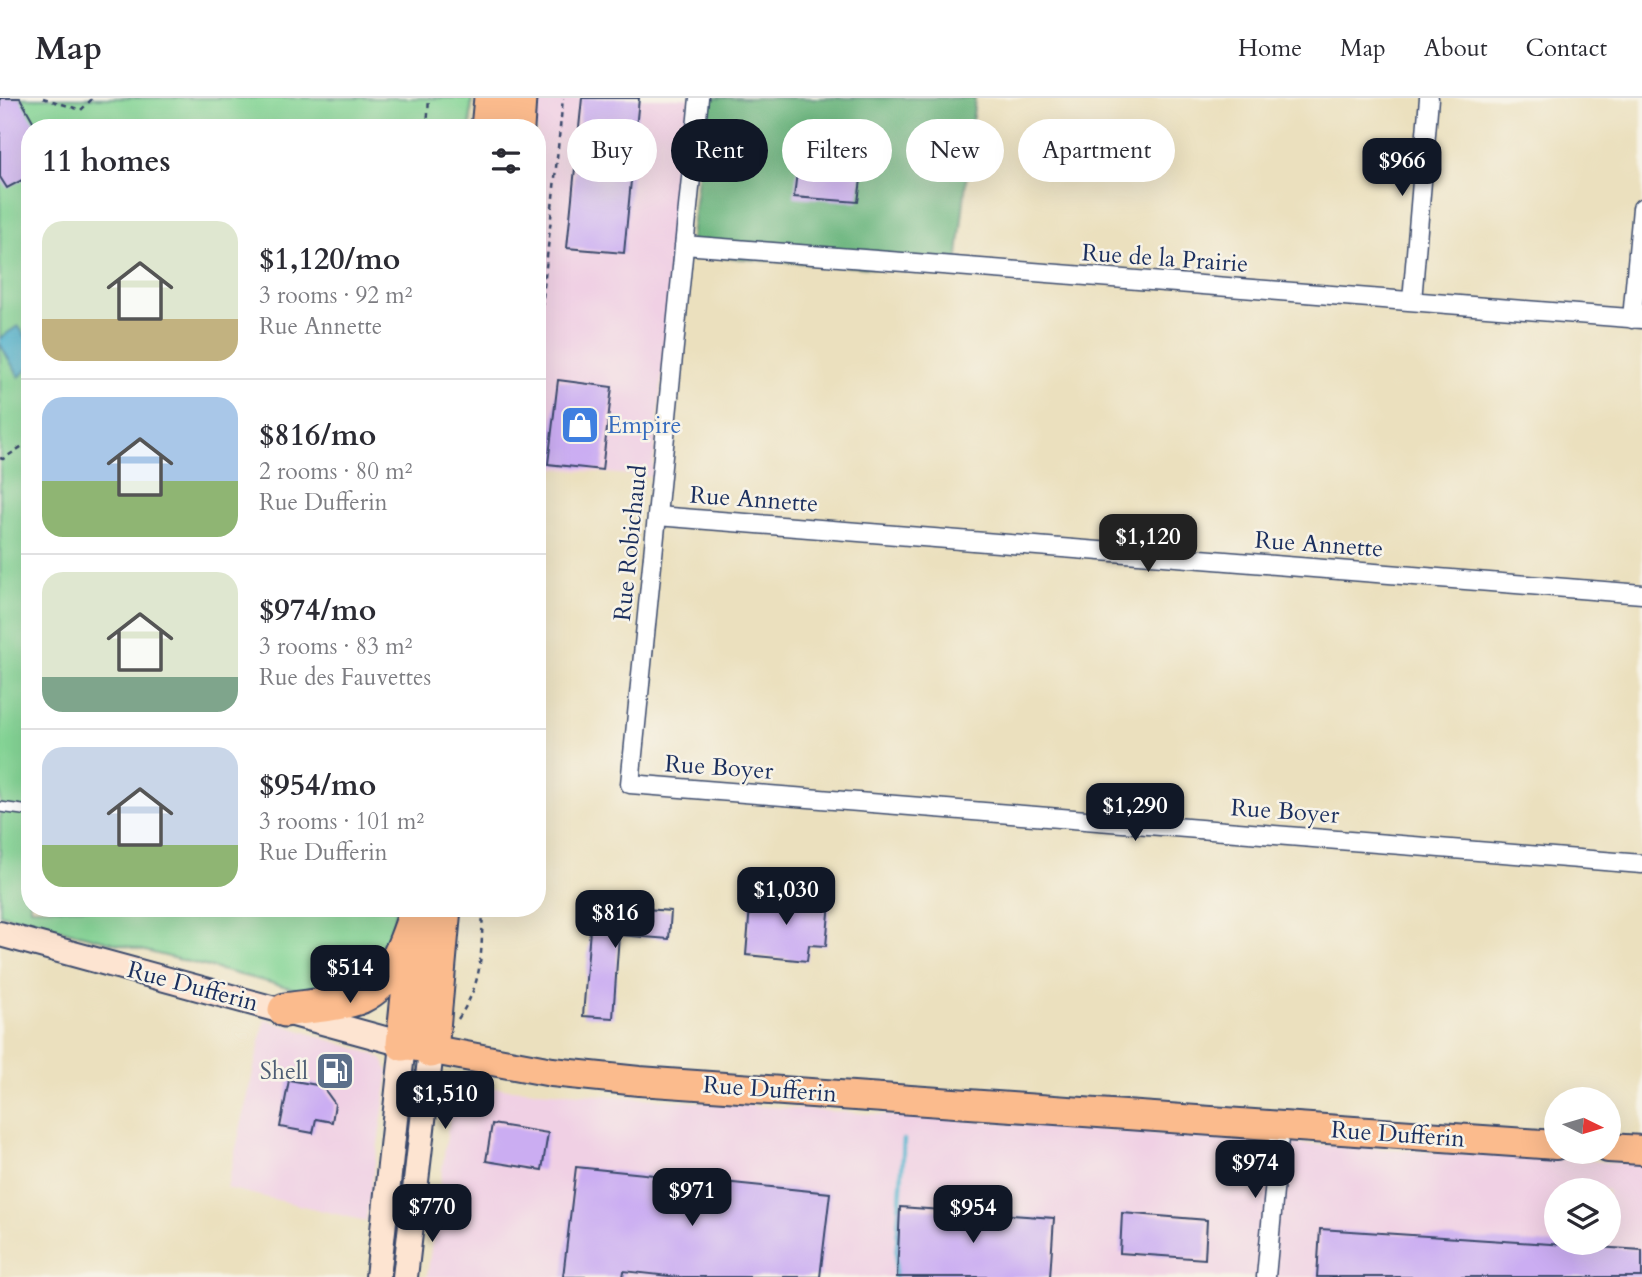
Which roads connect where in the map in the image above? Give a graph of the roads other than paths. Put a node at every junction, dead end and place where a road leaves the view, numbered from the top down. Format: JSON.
{"nodes":[{"id":1,"x":491,"y":98,"type":"edge"},
{"id":2,"x":519,"y":98,"type":"edge"},
{"id":3,"x":699,"y":98,"type":"edge"},
{"id":4,"x":1429,"y":98,"type":"edge"},
{"id":5,"x":489,"y":119,"type":"edge"},
{"id":6,"x":518,"y":119,"type":"edge"},
{"id":7,"x":1642,"y":208,"type":"edge"},
{"id":8,"x":684,"y":245,"type":"junction"},
{"id":9,"x":1412,"y":301,"type":"junction"},
{"id":10,"x":1637,"y":319,"type":"edge"},
{"id":11,"x":657,"y":516,"type":"junction"},
{"id":12,"x":1642,"y":594,"type":"edge"},
{"id":13,"x":630,"y":784,"type":"joint"},
{"id":14,"x":0,"y":807,"type":"edge"},
{"id":15,"x":21,"y":810,"type":"edge"},
{"id":16,"x":1642,"y":864,"type":"edge"},
{"id":17,"x":414,"y":917,"type":"edge"},
{"id":18,"x":417,"y":917,"type":"edge"},
{"id":19,"x":442,"y":917,"type":"edge"},
{"id":20,"x":0,"y":934,"type":"edge"},
{"id":21,"x":285,"y":1010,"type":"junction"},
{"id":22,"x":417,"y":1047,"type":"junction"},
{"id":23,"x":1280,"y":1127,"type":"junction"},
{"id":24,"x":1544,"y":1144,"type":"edge"},
{"id":25,"x":1621,"y":1149,"type":"edge"},
{"id":26,"x":1642,"y":1150,"type":"edge"},
{"id":27,"x":378,"y":1277,"type":"edge"},
{"id":28,"x":405,"y":1277,"type":"edge"},
{"id":29,"x":1266,"y":1277,"type":"edge"}],
"edges":[{"from":1,"to":5,"type":"highway"},
{"from":2,"to":6,"type":"highway"},
{"from":3,"to":8,"type":"street","name":"Rue Robichaud"},
{"from":4,"to":9,"type":"street"},
{"from":7,"to":10,"type":"street"},
{"from":8,"to":9,"type":"street","name":"Rue de la Prairie"},
{"from":8,"to":11,"type":"street","name":"Rue Robichaud"},
{"from":9,"to":10,"type":"street","name":"Rue de la Prairie"},
{"from":11,"to":12,"type":"street","name":"Rue Annette"},
{"from":11,"to":13,"type":"street","name":"Rue Robichaud"},
{"from":13,"to":16,"type":"street","name":"Rue Boyer"},
{"from":14,"to":15,"type":"lane"},
{"from":17,"to":21,"type":"highway"},
{"from":18,"to":22,"type":"highway"},
{"from":19,"to":22,"type":"highway"},
{"from":20,"to":21,"type":"street","name":"Rue Dufferin"},
{"from":21,"to":22,"type":"street","name":"Rue Dufferin"},
{"from":22,"to":23,"type":"main road","name":"Rue Dufferin"},
{"from":22,"to":27,"type":"street"},
{"from":22,"to":28,"type":"street"},
{"from":23,"to":24,"type":"main road","name":"Rue Dufferin"},
{"from":23,"to":29,"type":"street"},
{"from":25,"to":26,"type":"main road"}]}
